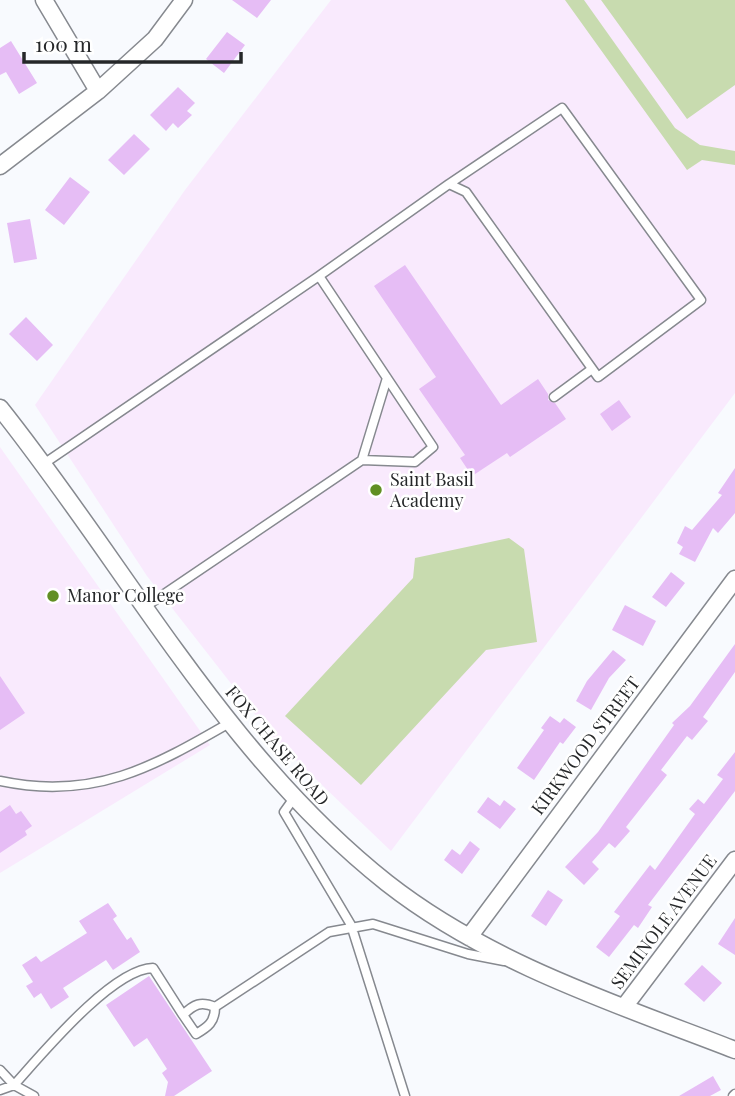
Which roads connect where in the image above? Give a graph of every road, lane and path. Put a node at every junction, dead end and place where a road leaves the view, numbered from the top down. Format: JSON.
{"nodes":[{"id":1,"x":44,"y":0,"type":"edge"},
{"id":2,"x":184,"y":0,"type":"edge"},
{"id":3,"x":98,"y":90,"type":"junction"},
{"id":4,"x":0,"y":166,"type":"edge"},
{"id":5,"x":449,"y":184,"type":"junction"},
{"id":6,"x":319,"y":276,"type":"junction"},
{"id":7,"x":592,"y":369,"type":"junction"},
{"id":8,"x":387,"y":378,"type":"junction"},
{"id":9,"x":554,"y":397,"type":"dead end"},
{"id":10,"x":0,"y":408,"type":"edge"},
{"id":11,"x":362,"y":460,"type":"junction"},
{"id":12,"x":42,"y":465,"type":"junction"},
{"id":13,"x":735,"y":579,"type":"edge"},
{"id":14,"x":145,"y":607,"type":"junction"},
{"id":15,"x":231,"y":722,"type":"junction"},
{"id":16,"x":0,"y":781,"type":"edge"},
{"id":17,"x":294,"y":798,"type":"junction"},
{"id":18,"x":735,"y":860,"type":"edge"},
{"id":19,"x":351,"y":925,"type":"junction"},
{"id":20,"x":469,"y":937,"type":"junction"},
{"id":21,"x":524,"y":965,"type":"junction"},
{"id":22,"x":215,"y":1007,"type":"junction"},
{"id":23,"x":624,"y":1007,"type":"junction"},
{"id":24,"x":183,"y":1015,"type":"junction"},
{"id":25,"x":735,"y":1050,"type":"edge"},
{"id":26,"x":0,"y":1070,"type":"edge"},
{"id":27,"x":14,"y":1085,"type":"junction"},
{"id":28,"x":0,"y":1090,"type":"edge"},
{"id":29,"x":34,"y":1096,"type":"edge"},
{"id":30,"x":405,"y":1096,"type":"edge"}],
"edges":[{"from":1,"to":3,"type":"street"},
{"from":2,"to":3,"type":"street"},
{"from":3,"to":4,"type":"street"},
{"from":5,"to":6,"type":"lane"},
{"from":5,"to":7,"type":"lane"},
{"from":5,"to":7,"type":"lane"},
{"from":6,"to":8,"type":"lane"},
{"from":6,"to":12,"type":"lane"},
{"from":7,"to":9,"type":"lane"},
{"from":8,"to":11,"type":"lane"},
{"from":8,"to":11,"type":"lane"},
{"from":10,"to":12,"type":"street","name":"FOX CHASE ROAD"},
{"from":11,"to":14,"type":"lane"},
{"from":12,"to":14,"type":"street","name":"FOX CHASE ROAD"},
{"from":13,"to":20,"type":"street","name":"KIRKWOOD STREET"},
{"from":14,"to":15,"type":"street","name":"FOX CHASE ROAD"},
{"from":15,"to":16,"type":"lane"},
{"from":15,"to":17,"type":"street","name":"FOX CHASE ROAD"},
{"from":17,"to":19,"type":"lane"},
{"from":17,"to":20,"type":"street","name":"FOX CHASE ROAD"},
{"from":18,"to":23,"type":"street","name":"SEMINOLE AVENUE"},
{"from":19,"to":21,"type":"lane"},
{"from":19,"to":22,"type":"lane"},
{"from":19,"to":30,"type":"lane"},
{"from":20,"to":21,"type":"street","name":"FOX CHASE ROAD"},
{"from":21,"to":23,"type":"street","name":"FOX CHASE ROAD"},
{"from":22,"to":24,"type":"lane"},
{"from":22,"to":24,"type":"lane"},
{"from":23,"to":25,"type":"street","name":"FOX CHASE ROAD"},
{"from":24,"to":27,"type":"lane"},
{"from":26,"to":27,"type":"lane"},
{"from":27,"to":28,"type":"lane"},
{"from":27,"to":29,"type":"lane"}]}
